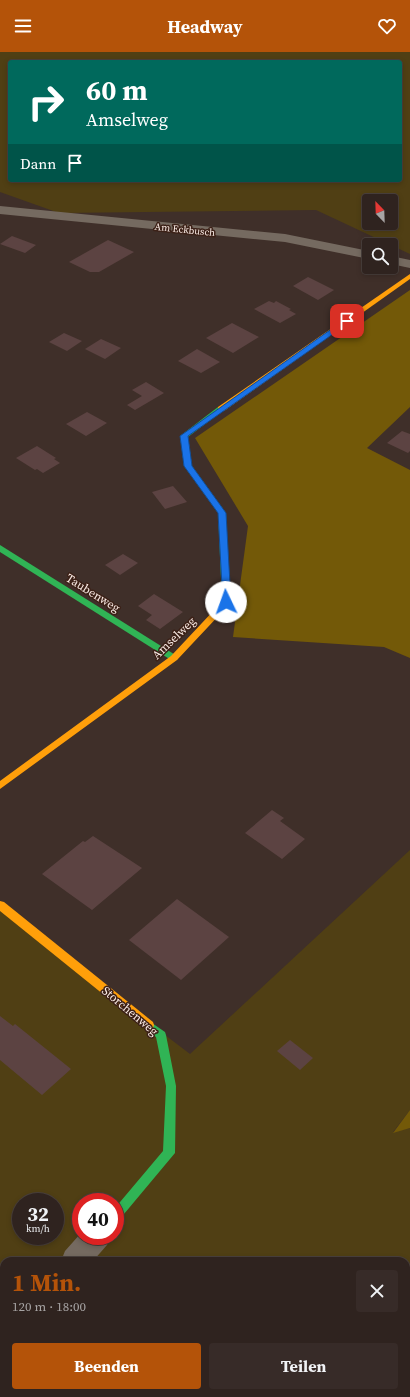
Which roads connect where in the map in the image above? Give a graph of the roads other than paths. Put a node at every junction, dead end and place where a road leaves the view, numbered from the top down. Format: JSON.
{"nodes":[{"id":1,"x":0,"y":210,"type":"edge"},
{"id":2,"x":362,"y":254,"type":"edge"},
{"id":3,"x":398,"y":261,"type":"edge"},
{"id":4,"x":410,"y":264,"type":"edge"},
{"id":5,"x":410,"y":276,"type":"edge"},
{"id":6,"x":0,"y":548,"type":"edge"},
{"id":7,"x":174,"y":658,"type":"junction"},
{"id":8,"x":0,"y":786,"type":"edge"},
{"id":9,"x":0,"y":905,"type":"edge"},
{"id":10,"x":124,"y":1206,"type":"edge"},
{"id":11,"x":89,"y":1245,"type":"edge"},
{"id":12,"x":79,"y":1257,"type":"edge"}],
"edges":[{"from":1,"to":2,"type":"lane","name":"Am Eckbusch"},
{"from":3,"to":4,"type":"lane"},
{"from":5,"to":7,"type":"street","name":"Amselweg"},
{"from":6,"to":7,"type":"street","name":"Taubenweg"},
{"from":7,"to":8,"type":"street","name":"Amselweg"},
{"from":9,"to":10,"type":"street","name":"Storchenweg"},
{"from":11,"to":12,"type":"street"}]}
